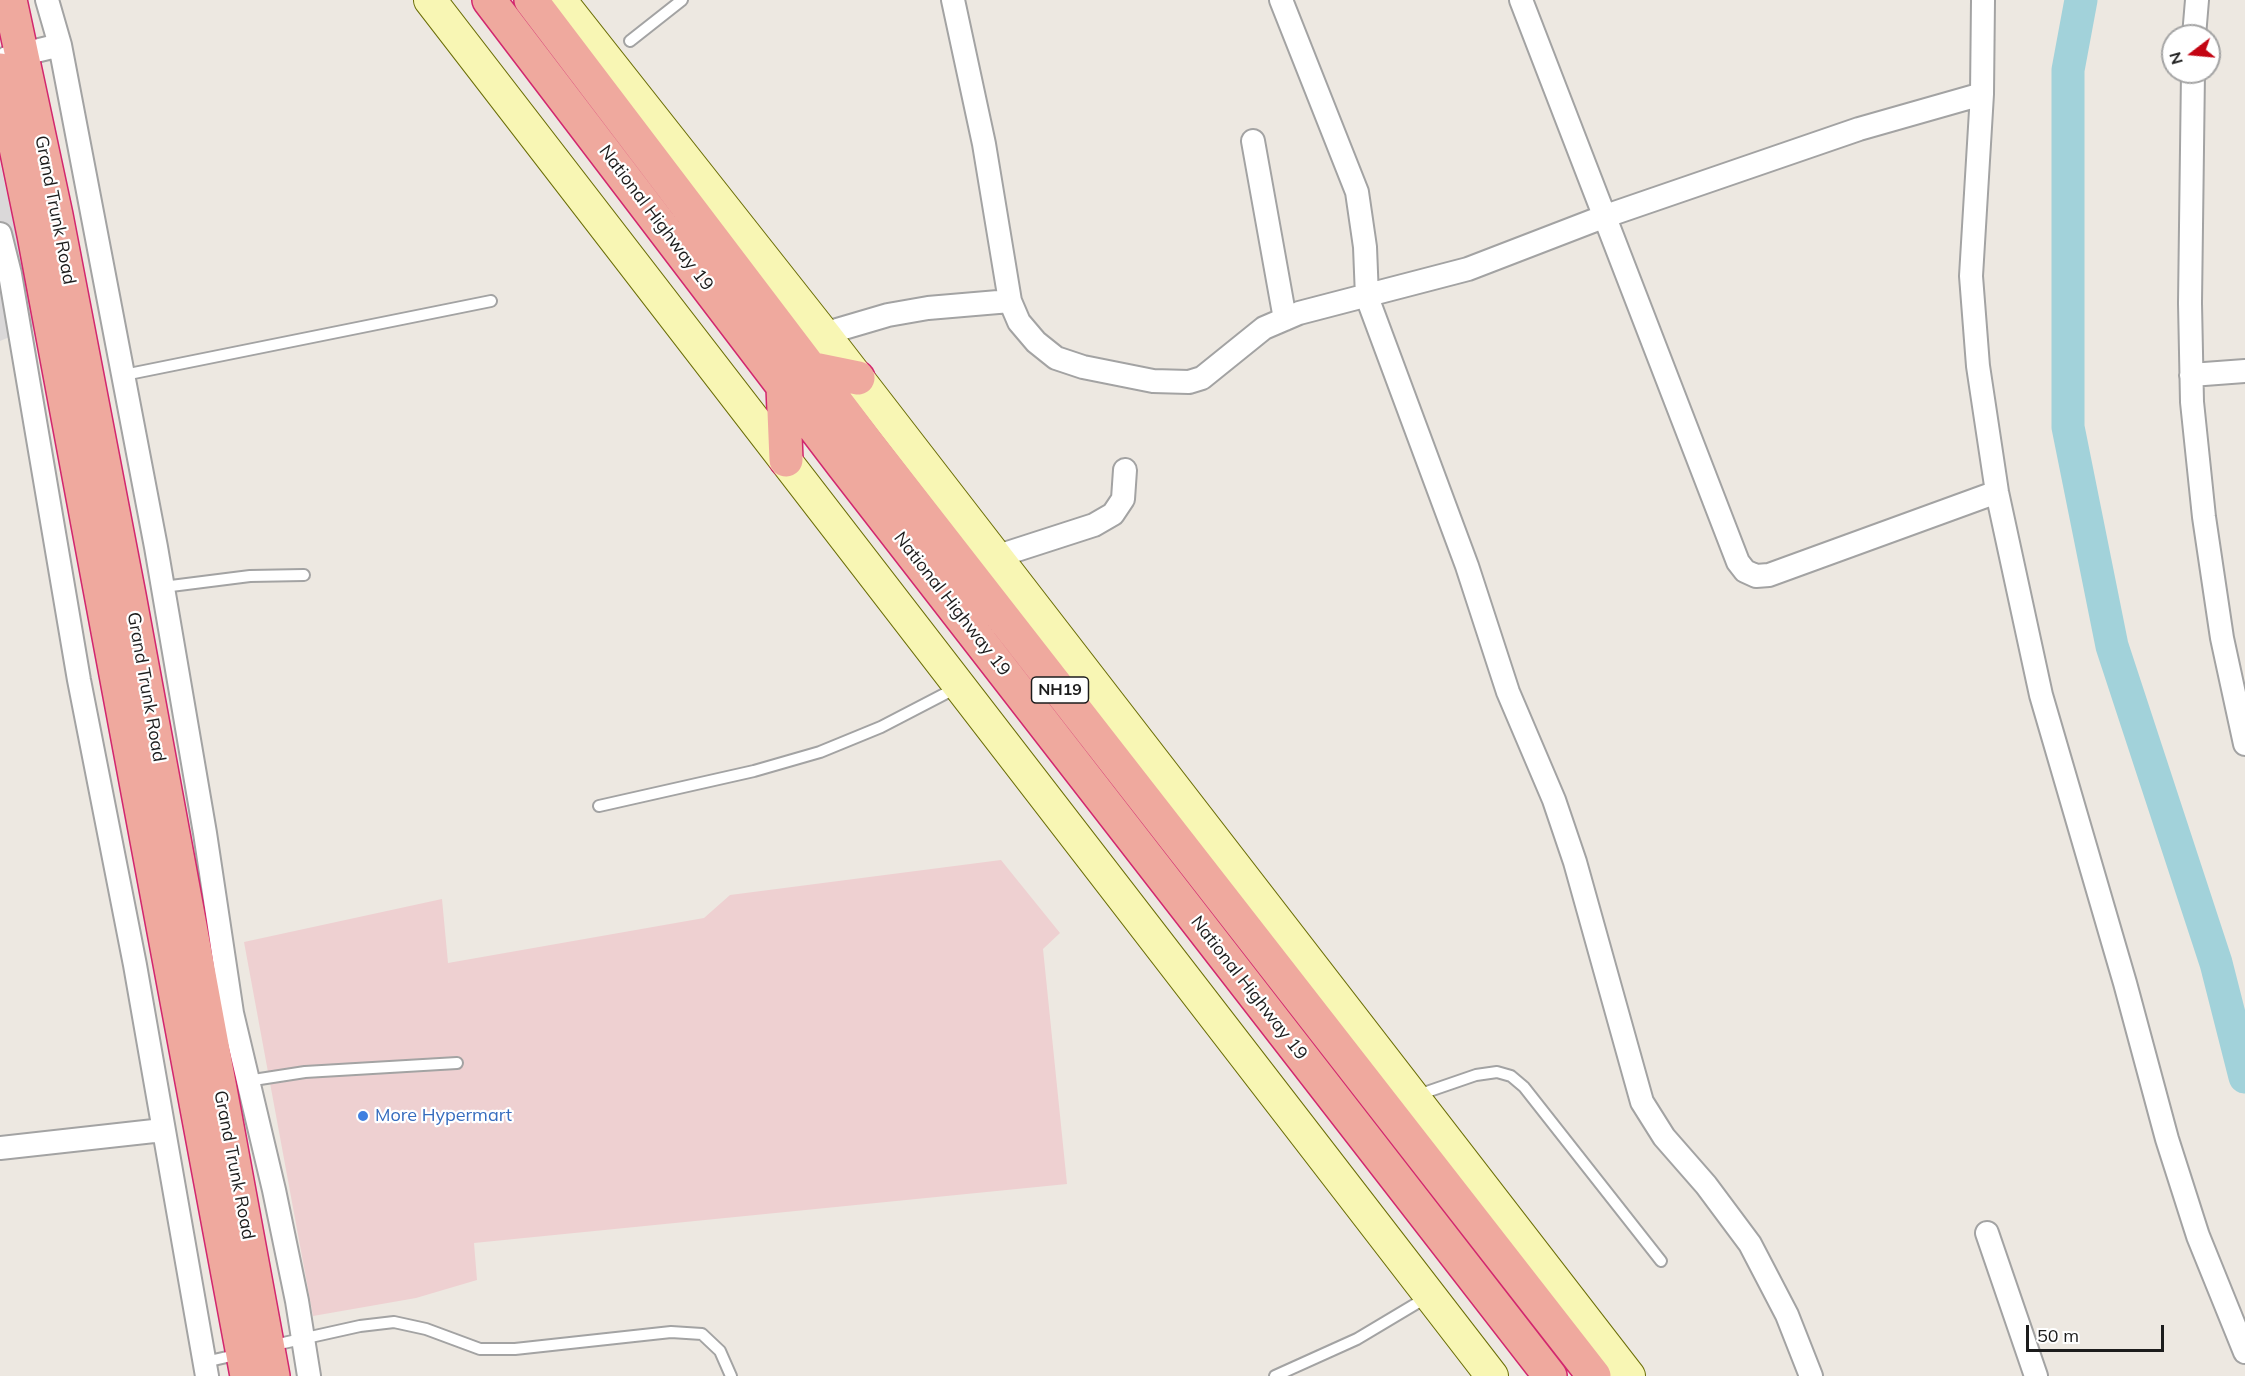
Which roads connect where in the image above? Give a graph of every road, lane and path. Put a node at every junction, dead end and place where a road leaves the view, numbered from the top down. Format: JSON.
{"nodes":[{"id":1,"x":10,"y":0,"type":"edge"},
{"id":2,"x":47,"y":0,"type":"edge"},
{"id":3,"x":430,"y":0,"type":"edge"},
{"id":4,"x":489,"y":0,"type":"edge"},
{"id":5,"x":531,"y":0,"type":"edge"},
{"id":6,"x":560,"y":0,"type":"edge"},
{"id":7,"x":682,"y":0,"type":"edge"},
{"id":8,"x":953,"y":0,"type":"edge"},
{"id":9,"x":1281,"y":0,"type":"edge"},
{"id":10,"x":1521,"y":0,"type":"edge"},
{"id":11,"x":1983,"y":0,"type":"edge"},
{"id":12,"x":2197,"y":0,"type":"edge"},
{"id":13,"x":2194,"y":24,"type":"edge"},
{"id":14,"x":630,"y":41,"type":"dead end"},
{"id":15,"x":60,"y":45,"type":"junction"},
{"id":16,"x":8,"y":61,"type":"edge"},
{"id":17,"x":2193,"y":84,"type":"edge"},
{"id":18,"x":1982,"y":94,"type":"junction"},
{"id":19,"x":1253,"y":141,"type":"dead end"},
{"id":20,"x":1603,"y":217,"type":"junction"},
{"id":21,"x":0,"y":234,"type":"edge"},
{"id":22,"x":1367,"y":297,"type":"junction"},
{"id":23,"x":491,"y":301,"type":"dead end"},
{"id":24,"x":1010,"y":301,"type":"junction"},
{"id":25,"x":1286,"y":319,"type":"junction"},
{"id":26,"x":826,"y":337,"type":"junction"},
{"id":27,"x":810,"y":368,"type":"junction"},
{"id":28,"x":2245,"y":371,"type":"edge"},
{"id":29,"x":124,"y":375,"type":"junction"},
{"id":30,"x":2191,"y":375,"type":"junction"},
{"id":31,"x":858,"y":378,"type":"junction"},
{"id":32,"x":783,"y":387,"type":"junction"},
{"id":33,"x":786,"y":460,"type":"junction"},
{"id":34,"x":1125,"y":470,"type":"dead end"},
{"id":35,"x":1997,"y":492,"type":"junction"},
{"id":36,"x":995,"y":557,"type":"junction"},
{"id":37,"x":304,"y":574,"type":"dead end"},
{"id":38,"x":163,"y":587,"type":"junction"},
{"id":39,"x":960,"y":686,"type":"junction"},
{"id":40,"x":2241,"y":713,"type":"edge"},
{"id":41,"x":2245,"y":744,"type":"edge"},
{"id":42,"x":599,"y":806,"type":"dead end"},
{"id":43,"x":457,"y":1063,"type":"dead end"},
{"id":44,"x":246,"y":1081,"type":"junction"},
{"id":45,"x":1412,"y":1098,"type":"junction"},
{"id":46,"x":163,"y":1130,"type":"junction"},
{"id":47,"x":0,"y":1148,"type":"edge"},
{"id":48,"x":1987,"y":1233,"type":"dead end"},
{"id":49,"x":1661,"y":1261,"type":"dead end"},
{"id":50,"x":1429,"y":1296,"type":"junction"},
{"id":51,"x":303,"y":1338,"type":"junction"},
{"id":52,"x":2245,"y":1352,"type":"edge"},
{"id":53,"x":257,"y":1358,"type":"edge"},
{"id":54,"x":206,"y":1369,"type":"edge"},
{"id":55,"x":309,"y":1376,"type":"edge"},
{"id":56,"x":730,"y":1376,"type":"edge"},
{"id":57,"x":1275,"y":1376,"type":"edge"},
{"id":58,"x":1492,"y":1376,"type":"edge"},
{"id":59,"x":1550,"y":1376,"type":"edge"},
{"id":60,"x":1594,"y":1376,"type":"edge"},
{"id":61,"x":1629,"y":1376,"type":"edge"},
{"id":62,"x":1811,"y":1376,"type":"edge"},
{"id":63,"x":2036,"y":1376,"type":"edge"}],
"edges":[{"from":1,"to":16,"type":"highway","name":"Grand Trunk Road"},
{"from":2,"to":15,"type":"street"},
{"from":3,"to":33,"type":"main road"},
{"from":4,"to":32,"type":"highway","name":"National Highway 19","number":"NH19"},
{"from":5,"to":27,"type":"highway","number":"NH19"},
{"from":6,"to":26,"type":"main road"},
{"from":7,"to":14,"type":"lane"},
{"from":8,"to":24,"type":"street"},
{"from":9,"to":22,"type":"street"},
{"from":10,"to":20,"type":"street"},
{"from":11,"to":18,"type":"street"},
{"from":12,"to":13,"type":"street"},
{"from":15,"to":16,"type":"street"},
{"from":15,"to":29,"type":"street"},
{"from":16,"to":53,"type":"highway","name":"Grand Trunk Road"},
{"from":17,"to":30,"type":"street"},
{"from":18,"to":20,"type":"street"},
{"from":18,"to":35,"type":"street"},
{"from":19,"to":25,"type":"street"},
{"from":20,"to":22,"type":"street"},
{"from":20,"to":35,"type":"street"},
{"from":21,"to":46,"type":"street"},
{"from":22,"to":25,"type":"street"},
{"from":22,"to":62,"type":"street"},
{"from":23,"to":29,"type":"lane"},
{"from":24,"to":25,"type":"street"},
{"from":24,"to":26,"type":"street"},
{"from":26,"to":31,"type":"main road"},
{"from":27,"to":31,"type":"highway"},
{"from":27,"to":60,"type":"highway","number":"NH19"},
{"from":28,"to":30,"type":"street"},
{"from":29,"to":38,"type":"street"},
{"from":30,"to":40,"type":"street"},
{"from":31,"to":36,"type":"main road"},
{"from":32,"to":33,"type":"highway"},
{"from":32,"to":59,"type":"highway","name":"National Highway 19","number":"NH19"},
{"from":33,"to":39,"type":"main road"},
{"from":34,"to":36,"type":"street"},
{"from":35,"to":52,"type":"street"},
{"from":36,"to":45,"type":"main road"},
{"from":37,"to":38,"type":"lane"},
{"from":38,"to":44,"type":"street"},
{"from":39,"to":42,"type":"lane"},
{"from":39,"to":50,"type":"main road"},
{"from":40,"to":41,"type":"street"},
{"from":43,"to":44,"type":"lane"},
{"from":44,"to":51,"type":"street"},
{"from":45,"to":49,"type":"lane"},
{"from":45,"to":61,"type":"main road"},
{"from":46,"to":47,"type":"street"},
{"from":46,"to":54,"type":"street"},
{"from":48,"to":63,"type":"street"},
{"from":50,"to":57,"type":"lane"},
{"from":50,"to":58,"type":"main road"},
{"from":51,"to":53,"type":"lane"},
{"from":51,"to":55,"type":"street"},
{"from":51,"to":56,"type":"lane"},
{"from":53,"to":54,"type":"lane"}]}
